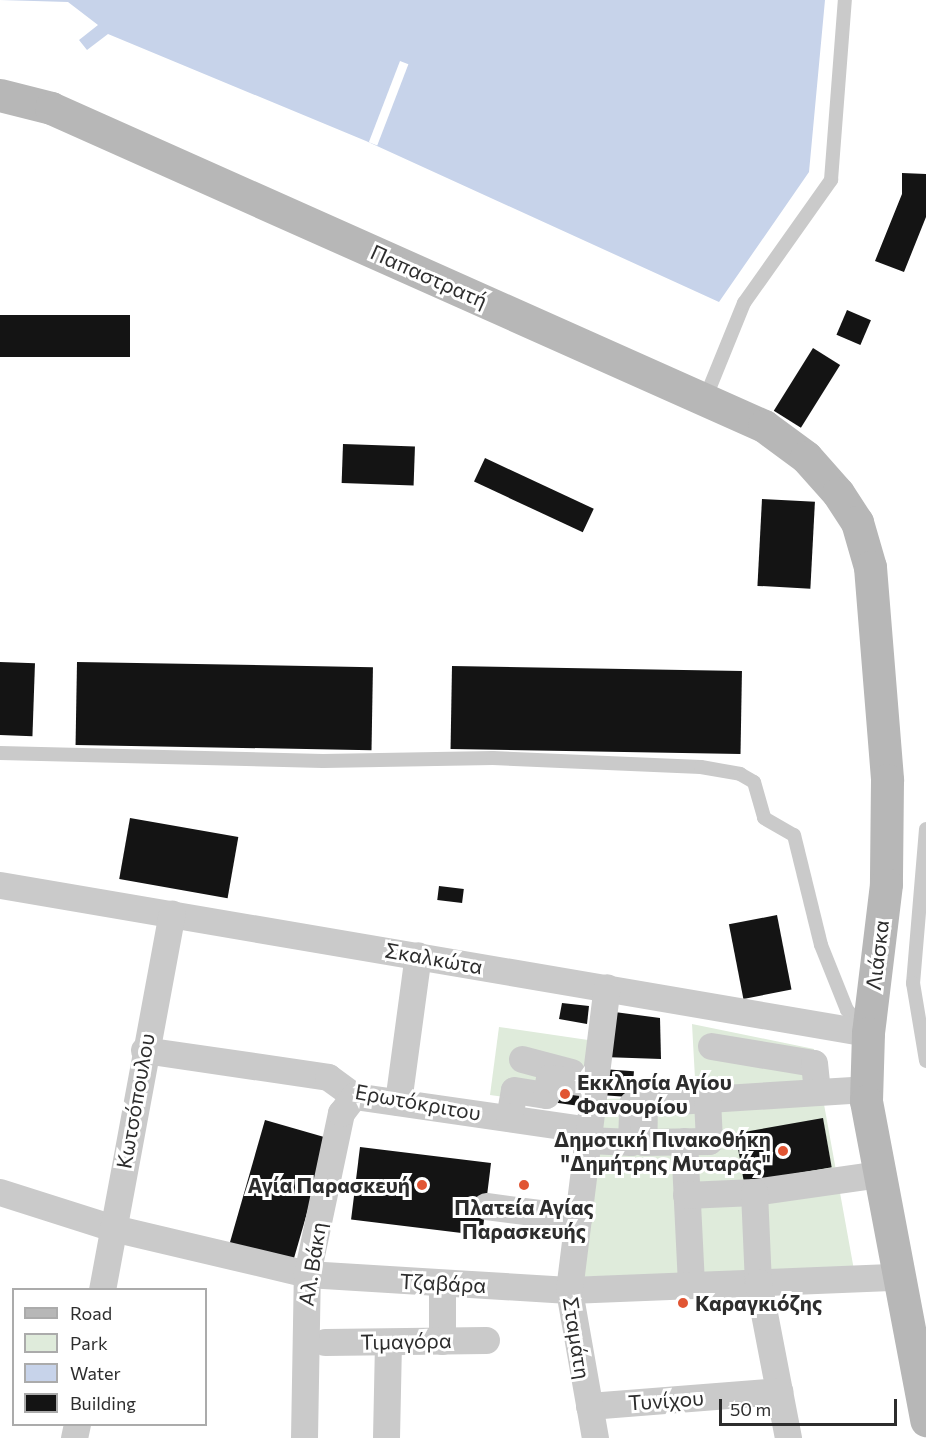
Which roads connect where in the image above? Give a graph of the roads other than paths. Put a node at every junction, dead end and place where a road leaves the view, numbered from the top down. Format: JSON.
{"nodes":[{"id":1,"x":845,"y":0,"type":"edge"},
{"id":2,"x":0,"y":95,"type":"edge"},
{"id":3,"x":705,"y":399,"type":"junction"},
{"id":4,"x":838,"y":493,"type":"joint"},
{"id":5,"x":0,"y":753,"type":"edge"},
{"id":6,"x":926,"y":829,"type":"edge"},
{"id":7,"x":0,"y":885,"type":"edge"},
{"id":8,"x":172,"y":914,"type":"junction"},
{"id":9,"x":418,"y":955,"type":"junction"},
{"id":10,"x":608,"y":987,"type":"junction"},
{"id":11,"x":868,"y":1033,"type":"junction"},
{"id":12,"x":711,"y":1046,"type":"dead end"},
{"id":13,"x":144,"y":1050,"type":"junction"},
{"id":14,"x":926,"y":1061,"type":"edge"},
{"id":15,"x":595,"y":1080,"type":"junction"},
{"id":16,"x":865,"y":1089,"type":"junction"},
{"id":17,"x":514,"y":1090,"type":"junction"},
{"id":18,"x":816,"y":1092,"type":"junction"},
{"id":19,"x":354,"y":1096,"type":"junction"},
{"id":20,"x":707,"y":1099,"type":"junction"},
{"id":21,"x":398,"y":1102,"type":"junction"},
{"id":22,"x":644,"y":1103,"type":"junction"},
{"id":23,"x":509,"y":1118,"type":"junction"},
{"id":24,"x":589,"y":1135,"type":"junction"},
{"id":25,"x":684,"y":1141,"type":"junction"},
{"id":26,"x":879,"y":1174,"type":"junction"},
{"id":27,"x":0,"y":1192,"type":"edge"},
{"id":28,"x":754,"y":1192,"type":"junction"},
{"id":29,"x":686,"y":1195,"type":"junction"},
{"id":30,"x":486,"y":1206,"type":"dead end"},
{"id":31,"x":578,"y":1218,"type":"junction"},
{"id":32,"x":113,"y":1228,"type":"junction"},
{"id":33,"x":307,"y":1274,"type":"junction"},
{"id":34,"x":758,"y":1282,"type":"junction"},
{"id":35,"x":442,"y":1283,"type":"junction"},
{"id":36,"x":691,"y":1285,"type":"junction"},
{"id":37,"x":102,"y":1288,"type":"edge"},
{"id":38,"x":568,"y":1290,"type":"junction"},
{"id":39,"x":906,"y":1294,"type":"junction"},
{"id":40,"x":486,"y":1340,"type":"dead end"},
{"id":41,"x":442,"y":1341,"type":"junction"},
{"id":42,"x":325,"y":1342,"type":"dead end"},
{"id":43,"x":388,"y":1342,"type":"junction"},
{"id":44,"x":779,"y":1391,"type":"junction"},
{"id":45,"x":589,"y":1406,"type":"junction"},
{"id":46,"x":926,"y":1420,"type":"edge"},
{"id":47,"x":304,"y":1438,"type":"edge"},
{"id":48,"x":386,"y":1438,"type":"edge"},
{"id":49,"x":595,"y":1438,"type":"edge"},
{"id":50,"x":788,"y":1438,"type":"edge"}],
"edges":[{"from":1,"to":3,"type":"lane"},
{"from":2,"to":3,"type":"street","name":"Παπαστρατή"},
{"from":3,"to":4,"type":"street","name":"Παπαστρατή"},
{"from":4,"to":11,"type":"street","name":"Λιάσκα"},
{"from":5,"to":11,"type":"lane"},
{"from":6,"to":14,"type":"lane"},
{"from":7,"to":8,"type":"street","name":"Σκαλκώτα"},
{"from":8,"to":9,"type":"street","name":"Σκαλκώτα"},
{"from":8,"to":13,"type":"street","name":"Κωτσόπουλου"},
{"from":9,"to":10,"type":"street","name":"Σκαλκώτα"},
{"from":9,"to":21,"type":"street"},
{"from":10,"to":11,"type":"street","name":"Σκαλκώτα"},
{"from":10,"to":15,"type":"street","name":"Σταμάτη"},
{"from":11,"to":16,"type":"street","name":"Λιάσκα"},
{"from":12,"to":18,"type":"street"},
{"from":13,"to":19,"type":"street","name":"Ερωτόκριτου"},
{"from":13,"to":32,"type":"street","name":"Κωτσόπουλου"},
{"from":15,"to":17,"type":"street"},
{"from":15,"to":17,"type":"street"},
{"from":15,"to":24,"type":"street","name":"Σταμάτη"},
{"from":16,"to":18,"type":"street"},
{"from":16,"to":26,"type":"street","name":"Λιάσκα"},
{"from":17,"to":23,"type":"street"},
{"from":18,"to":20,"type":"street"},
{"from":19,"to":21,"type":"street","name":"Ερωτόκριτου"},
{"from":19,"to":33,"type":"street","name":"Αλ. Βάκη"},
{"from":20,"to":22,"type":"street"},
{"from":20,"to":25,"type":"street"},
{"from":21,"to":23,"type":"street","name":"Ερωτόκριτου"},
{"from":22,"to":24,"type":"street","name":"Ερωτόκριτου"},
{"from":22,"to":25,"type":"street"},
{"from":23,"to":24,"type":"street","name":"Ερωτόκριτου"},
{"from":24,"to":31,"type":"street","name":"Σταμάτη"},
{"from":25,"to":29,"type":"street"},
{"from":26,"to":28,"type":"street"},
{"from":26,"to":39,"type":"street","name":"Λιάσκα"},
{"from":27,"to":32,"type":"street","name":"Τζαβάρα"},
{"from":28,"to":29,"type":"street"},
{"from":28,"to":34,"type":"street"},
{"from":29,"to":36,"type":"street"},
{"from":30,"to":31,"type":"street"},
{"from":31,"to":38,"type":"street","name":"Σταμάτη"},
{"from":32,"to":33,"type":"street","name":"Τζαβάρα"},
{"from":32,"to":37,"type":"street","name":"Κωτσόπουλου"},
{"from":33,"to":35,"type":"street","name":"Τζαβάρα"},
{"from":33,"to":47,"type":"street","name":"Αλ. Βάκη"},
{"from":34,"to":36,"type":"street","name":"Τζαβάρα"},
{"from":34,"to":39,"type":"street","name":"Τζαβάρα"},
{"from":34,"to":44,"type":"street"},
{"from":35,"to":38,"type":"street","name":"Τζαβάρα"},
{"from":35,"to":41,"type":"street"},
{"from":36,"to":38,"type":"street","name":"Τζαβάρα"},
{"from":38,"to":45,"type":"street","name":"Σταμάτη"},
{"from":39,"to":46,"type":"street","name":"Λιάσκα"},
{"from":40,"to":41,"type":"street","name":"Τιμαγόρα"},
{"from":41,"to":43,"type":"street","name":"Τιμαγόρα"},
{"from":42,"to":43,"type":"street","name":"Τιμαγόρα"},
{"from":43,"to":48,"type":"street"},
{"from":44,"to":45,"type":"street","name":"Τυνίχου"},
{"from":44,"to":50,"type":"street"},
{"from":45,"to":49,"type":"street","name":"Σταμάτη"}]}
